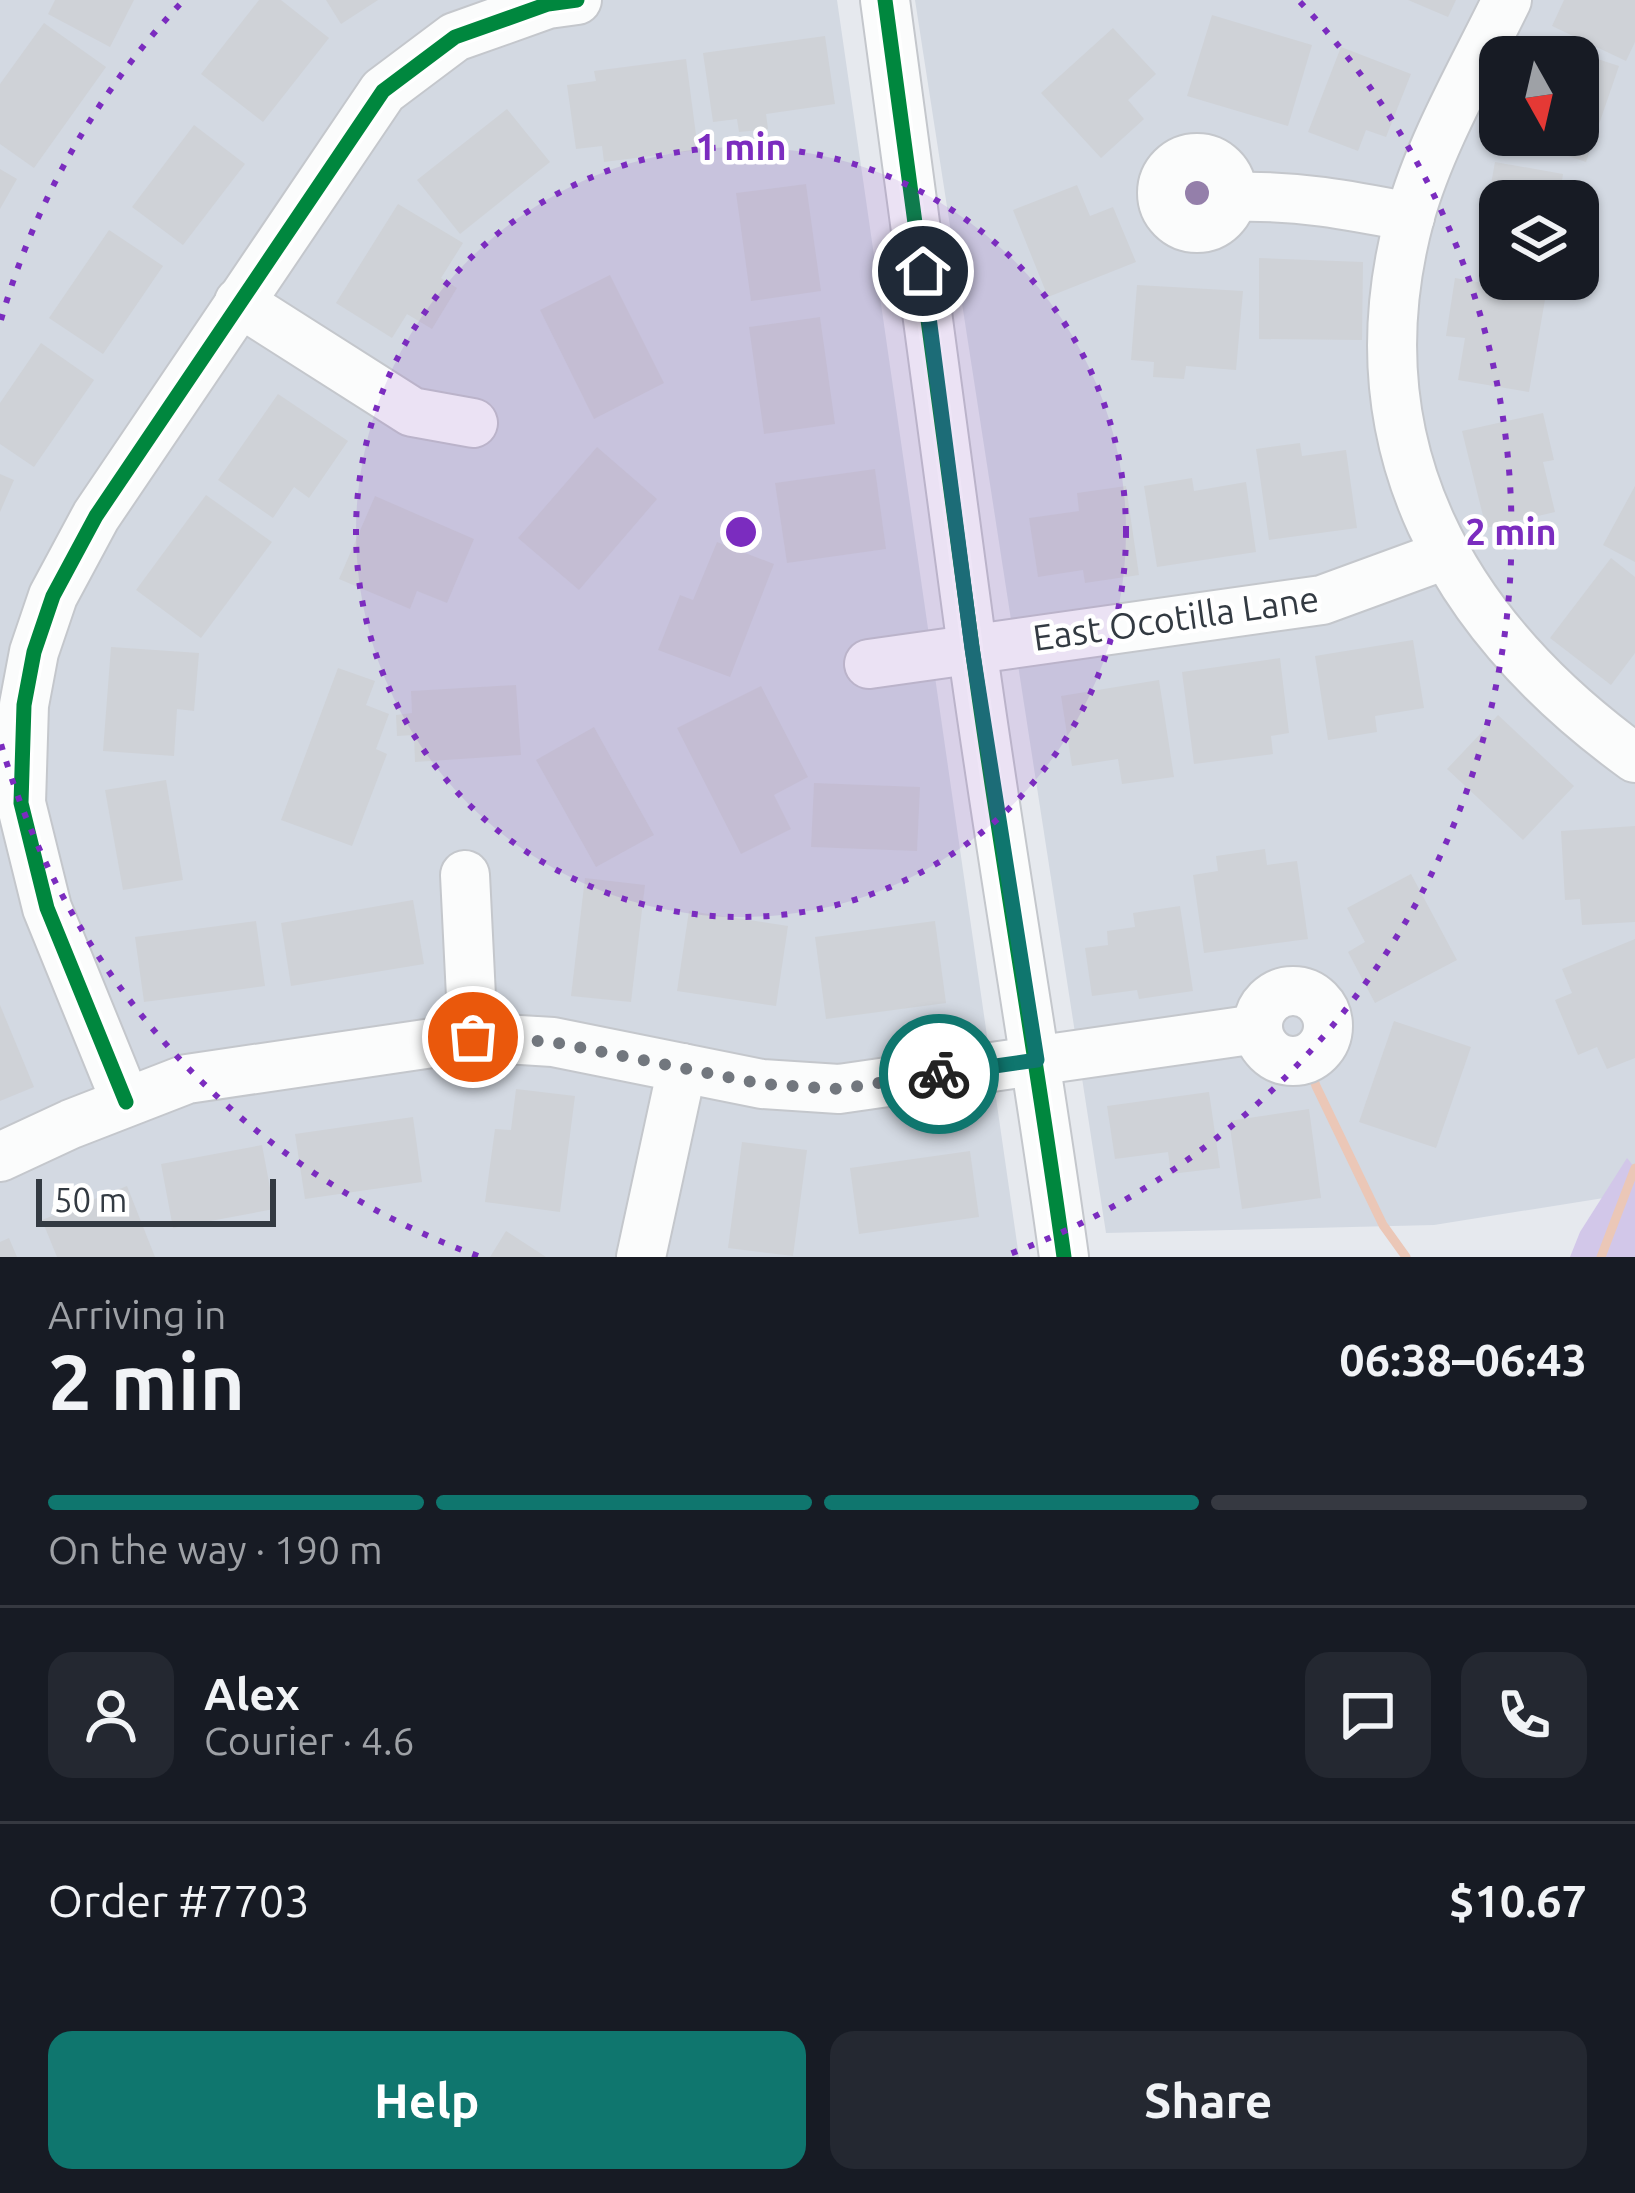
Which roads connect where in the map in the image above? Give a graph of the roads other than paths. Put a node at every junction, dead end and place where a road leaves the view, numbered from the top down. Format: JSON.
{"nodes":[{"id":1,"x":577,"y":0,"type":"edge"},
{"id":2,"x":885,"y":0,"type":"edge"},
{"id":3,"x":1507,"y":0,"type":"edge"},
{"id":4,"x":1233,"y":197,"type":"dead end"},
{"id":5,"x":1410,"y":217,"type":"junction"},
{"id":6,"x":239,"y":302,"type":"junction"},
{"id":7,"x":473,"y":423,"type":"dead end"},
{"id":8,"x":1444,"y":555,"type":"junction"},
{"id":9,"x":972,"y":648,"type":"junction"},
{"id":10,"x":869,"y":664,"type":"dead end"},
{"id":11,"x":1632,"y":748,"type":"edge"},
{"id":12,"x":465,"y":875,"type":"dead end"},
{"id":13,"x":1257,"y":1029,"type":"dead end"},
{"id":14,"x":473,"y":1037,"type":"junction"},
{"id":15,"x":1037,"y":1060,"type":"junction"},
{"id":16,"x":682,"y":1068,"type":"junction"},
{"id":17,"x":126,"y":1102,"type":"junction"},
{"id":18,"x":0,"y":1157,"type":"edge"},
{"id":19,"x":641,"y":1257,"type":"edge"},
{"id":20,"x":1064,"y":1257,"type":"edge"}],
"edges":[{"from":1,"to":6,"type":"street"},
{"from":2,"to":9,"type":"street"},
{"from":3,"to":5,"type":"street"},
{"from":4,"to":5,"type":"street"},
{"from":5,"to":8,"type":"street"},
{"from":6,"to":7,"type":"street"},
{"from":6,"to":17,"type":"street"},
{"from":8,"to":9,"type":"street","name":"East Ocotilla Lane"},
{"from":8,"to":11,"type":"street"},
{"from":9,"to":10,"type":"street","name":"East Ocotilla Lane"},
{"from":9,"to":15,"type":"street"},
{"from":12,"to":14,"type":"street"},
{"from":13,"to":15,"type":"street"},
{"from":14,"to":16,"type":"street"},
{"from":14,"to":17,"type":"street"},
{"from":15,"to":16,"type":"street"},
{"from":15,"to":20,"type":"street"},
{"from":16,"to":19,"type":"street"},
{"from":17,"to":18,"type":"street"}]}
